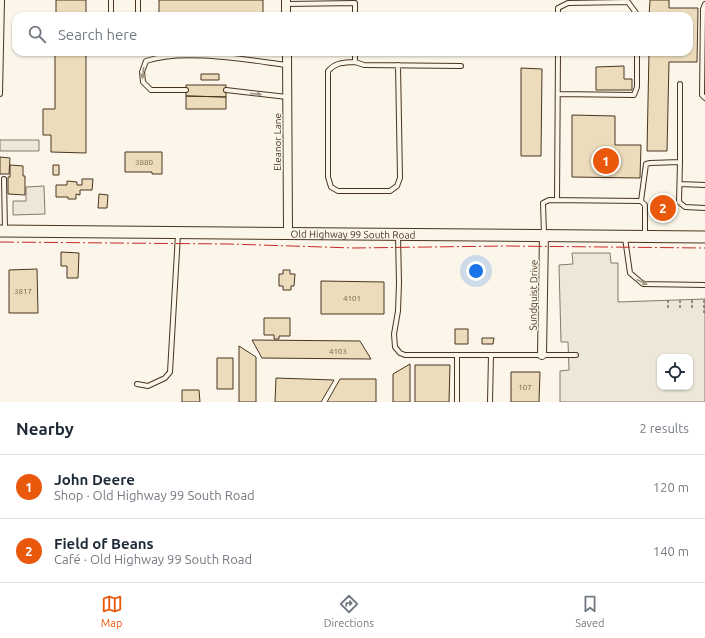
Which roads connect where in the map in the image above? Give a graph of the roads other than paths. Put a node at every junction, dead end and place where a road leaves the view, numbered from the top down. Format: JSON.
{"nodes":[{"id":1,"x":2,"y":0,"type":"edge"},
{"id":2,"x":111,"y":0,"type":"edge"},
{"id":3,"x":138,"y":0,"type":"edge"},
{"id":4,"x":286,"y":2,"type":"edge"},
{"id":5,"x":355,"y":2,"type":"edge"},
{"id":6,"x":705,"y":4,"type":"edge"},
{"id":7,"x":111,"y":12,"type":"edge"},
{"id":8,"x":138,"y":12,"type":"edge"},
{"id":9,"x":558,"y":12,"type":"edge"},
{"id":10,"x":635,"y":12,"type":"edge"},
{"id":11,"x":172,"y":56,"type":"edge"},
{"id":12,"x":199,"y":56,"type":"edge"},
{"id":13,"x":287,"y":56,"type":"edge"},
{"id":14,"x":355,"y":56,"type":"edge"},
{"id":15,"x":558,"y":56,"type":"edge"},
{"id":16,"x":637,"y":56,"type":"edge"},
{"id":17,"x":355,"y":62,"type":"junction"},
{"id":18,"x":287,"y":65,"type":"junction"},
{"id":19,"x":398,"y":65,"type":"junction"},
{"id":20,"x":461,"y":66,"type":"dead end"},
{"id":21,"x":680,"y":84,"type":"dead end"},
{"id":22,"x":186,"y":90,"type":"dead end"},
{"id":23,"x":226,"y":90,"type":"dead end"},
{"id":24,"x":0,"y":94,"type":"edge"},
{"id":25,"x":558,"y":94,"type":"junction"},
{"id":26,"x":287,"y":97,"type":"junction"},
{"id":27,"x":705,"y":98,"type":"edge"},
{"id":28,"x":680,"y":162,"type":"junction"},
{"id":29,"x":4,"y":179,"type":"dead end"},
{"id":30,"x":680,"y":184,"type":"junction"},
{"id":31,"x":705,"y":185,"type":"edge"},
{"id":32,"x":557,"y":200,"type":"junction"},
{"id":33,"x":641,"y":201,"type":"junction"},
{"id":34,"x":705,"y":208,"type":"edge"},
{"id":35,"x":2,"y":231,"type":"edge"},
{"id":36,"x":178,"y":232,"type":"junction"},
{"id":37,"x":288,"y":232,"type":"junction"},
{"id":38,"x":398,"y":233,"type":"junction"},
{"id":39,"x":544,"y":234,"type":"junction"},
{"id":40,"x":625,"y":236,"type":"junction"},
{"id":41,"x":645,"y":236,"type":"junction"},
{"id":42,"x":705,"y":237,"type":"edge"},
{"id":43,"x":705,"y":285,"type":"edge"},
{"id":44,"x":457,"y":355,"type":"junction"},
{"id":45,"x":491,"y":355,"type":"junction"},
{"id":46,"x":542,"y":355,"type":"junction"},
{"id":47,"x":576,"y":355,"type":"dead end"},
{"id":48,"x":137,"y":384,"type":"dead end"},
{"id":49,"x":457,"y":402,"type":"edge"},
{"id":50,"x":490,"y":402,"type":"edge"}],
"edges":[{"from":1,"to":24,"type":"lane"},
{"from":2,"to":7,"type":"lane"},
{"from":3,"to":8,"type":"lane"},
{"from":4,"to":5,"type":"lane"},
{"from":6,"to":27,"type":"lane"},
{"from":9,"to":10,"type":"lane"},
{"from":11,"to":22,"type":"lane","one_way":true},
{"from":18,"to":12,"type":"lane","one_way":true},
{"from":13,"to":18,"type":"street","name":"Eleanor Lane"},
{"from":14,"to":17,"type":"lane"},
{"from":15,"to":25,"type":"lane"},
{"from":16,"to":25,"type":"lane"},
{"from":17,"to":19,"type":"lane"},
{"from":17,"to":19,"type":"lane"},
{"from":18,"to":26,"type":"street","name":"Eleanor Lane"},
{"from":19,"to":20,"type":"lane"},
{"from":21,"to":28,"type":"lane"},
{"from":23,"to":26,"type":"lane","one_way":true},
{"from":25,"to":32,"type":"lane"},
{"from":26,"to":37,"type":"street","name":"Eleanor Lane"},
{"from":28,"to":30,"type":"lane"},
{"from":28,"to":33,"type":"lane"},
{"from":29,"to":35,"type":"lane"},
{"from":30,"to":31,"type":"lane"},
{"from":30,"to":34,"type":"lane"},
{"from":32,"to":33,"type":"lane"},
{"from":32,"to":39,"type":"lane"},
{"from":33,"to":41,"type":"lane"},
{"from":35,"to":36,"type":"street","name":"Old Highway 99 South Road"},
{"from":36,"to":37,"type":"street","name":"Old Highway 99 South Road"},
{"from":36,"to":48,"type":"lane"},
{"from":37,"to":38,"type":"street","name":"Old Highway 99 South Road"},
{"from":38,"to":39,"type":"street","name":"Old Highway 99 South Road"},
{"from":38,"to":44,"type":"lane"},
{"from":39,"to":40,"type":"street","name":"Old Highway 99 South Road"},
{"from":39,"to":46,"type":"street","name":"Sundquist Drive"},
{"from":40,"to":41,"type":"street","name":"Old Highway 99 South Road"},
{"from":40,"to":43,"type":"lane","one_way":true},
{"from":41,"to":42,"type":"street","name":"Old Highway 99 South Road"},
{"from":44,"to":45,"type":"lane"},
{"from":44,"to":49,"type":"lane"},
{"from":45,"to":46,"type":"lane"},
{"from":45,"to":50,"type":"lane"},
{"from":46,"to":47,"type":"lane"}]}
